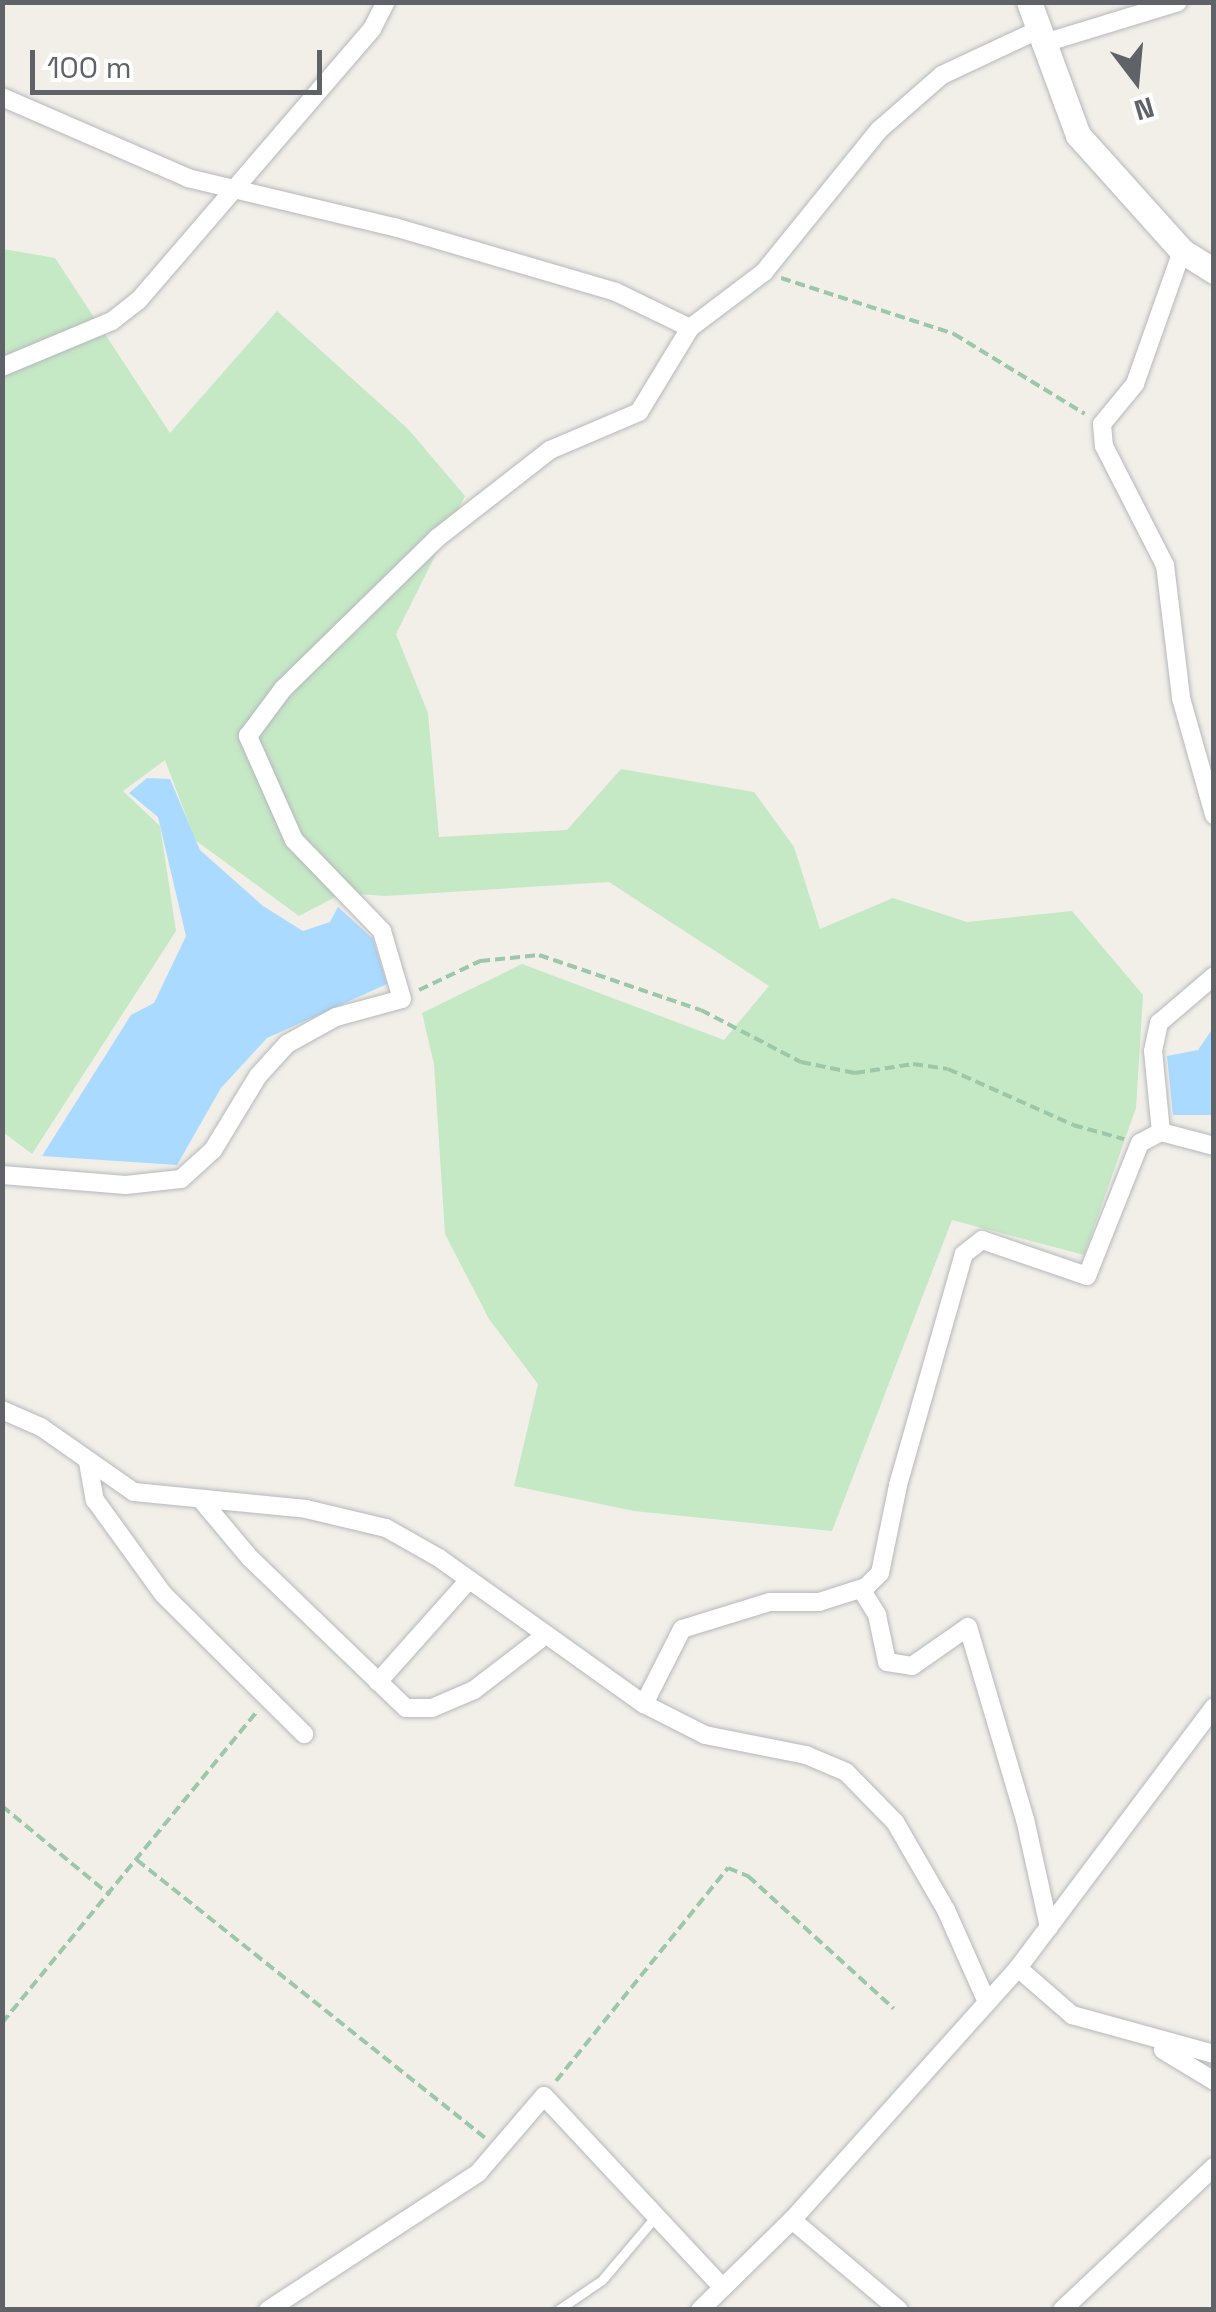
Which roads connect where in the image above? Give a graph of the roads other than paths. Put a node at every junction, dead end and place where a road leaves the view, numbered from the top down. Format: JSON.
{"nodes":[{"id":1,"x":386,"y":2,"type":"edge"},
{"id":2,"x":1028,"y":2,"type":"edge"},
{"id":3,"x":1178,"y":2,"type":"edge"},
{"id":4,"x":1038,"y":38,"type":"junction"},
{"id":5,"x":2,"y":97,"type":"edge"},
{"id":6,"x":233,"y":185,"type":"junction"},
{"id":7,"x":1182,"y":251,"type":"junction"},
{"id":8,"x":1214,"y":271,"type":"edge"},
{"id":9,"x":690,"y":328,"type":"junction"},
{"id":10,"x":2,"y":367,"type":"edge"},
{"id":11,"x":1214,"y":815,"type":"edge"},
{"id":12,"x":1214,"y":976,"type":"edge"},
{"id":13,"x":1161,"y":1132,"type":"junction"},
{"id":14,"x":1214,"y":1146,"type":"edge"},
{"id":15,"x":2,"y":1175,"type":"edge"},
{"id":16,"x":2,"y":1410,"type":"edge"},
{"id":17,"x":88,"y":1462,"type":"junction"},
{"id":18,"x":202,"y":1502,"type":"junction"},
{"id":19,"x":469,"y":1580,"type":"junction"},
{"id":20,"x":861,"y":1589,"type":"junction"},
{"id":21,"x":544,"y":1636,"type":"junction"},
{"id":22,"x":378,"y":1682,"type":"junction"},
{"id":23,"x":644,"y":1704,"type":"junction"},
{"id":24,"x":1214,"y":1707,"type":"edge"},
{"id":25,"x":304,"y":1734,"type":"dead end"},
{"id":26,"x":1049,"y":1927,"type":"junction"},
{"id":27,"x":1018,"y":1968,"type":"junction"},
{"id":28,"x":987,"y":2002,"type":"junction"},
{"id":29,"x":1102,"y":2026,"type":"junction"},
{"id":30,"x":1214,"y":2054,"type":"edge"},
{"id":31,"x":1214,"y":2081,"type":"edge"},
{"id":32,"x":1214,"y":2168,"type":"edge"},
{"id":33,"x":655,"y":2217,"type":"junction"},
{"id":34,"x":792,"y":2220,"type":"junction"},
{"id":35,"x":722,"y":2287,"type":"junction"},
{"id":36,"x":268,"y":2310,"type":"edge"},
{"id":37,"x":558,"y":2310,"type":"edge"},
{"id":38,"x":700,"y":2310,"type":"edge"},
{"id":39,"x":898,"y":2310,"type":"edge"},
{"id":40,"x":1062,"y":2310,"type":"edge"}],
"edges":[{"from":1,"to":6,"type":"street"},
{"from":2,"to":4,"type":"street"},
{"from":3,"to":4,"type":"street"},
{"from":4,"to":7,"type":"street"},
{"from":4,"to":9,"type":"street"},
{"from":5,"to":6,"type":"street"},
{"from":6,"to":9,"type":"street"},
{"from":6,"to":10,"type":"street"},
{"from":7,"to":8,"type":"street"},
{"from":7,"to":11,"type":"street"},
{"from":9,"to":15,"type":"street"},
{"from":12,"to":13,"type":"street"},
{"from":13,"to":14,"type":"street"},
{"from":13,"to":20,"type":"street"},
{"from":16,"to":17,"type":"street"},
{"from":17,"to":18,"type":"street"},
{"from":17,"to":25,"type":"street"},
{"from":18,"to":19,"type":"street"},
{"from":18,"to":22,"type":"street"},
{"from":19,"to":21,"type":"street"},
{"from":19,"to":22,"type":"street"},
{"from":20,"to":23,"type":"street"},
{"from":20,"to":26,"type":"street"},
{"from":21,"to":22,"type":"street"},
{"from":21,"to":23,"type":"street"},
{"from":23,"to":28,"type":"street"},
{"from":24,"to":26,"type":"street"},
{"from":26,"to":27,"type":"street"},
{"from":27,"to":28,"type":"street"},
{"from":27,"to":29,"type":"street"},
{"from":28,"to":34,"type":"street"},
{"from":29,"to":30,"type":"street"},
{"from":29,"to":31,"type":"street"},
{"from":32,"to":40,"type":"street"},
{"from":33,"to":35,"type":"street"},
{"from":33,"to":36,"type":"street"},
{"from":33,"to":37,"type":"lane"},
{"from":34,"to":35,"type":"street"},
{"from":34,"to":39,"type":"street"},
{"from":35,"to":38,"type":"street"}]}
